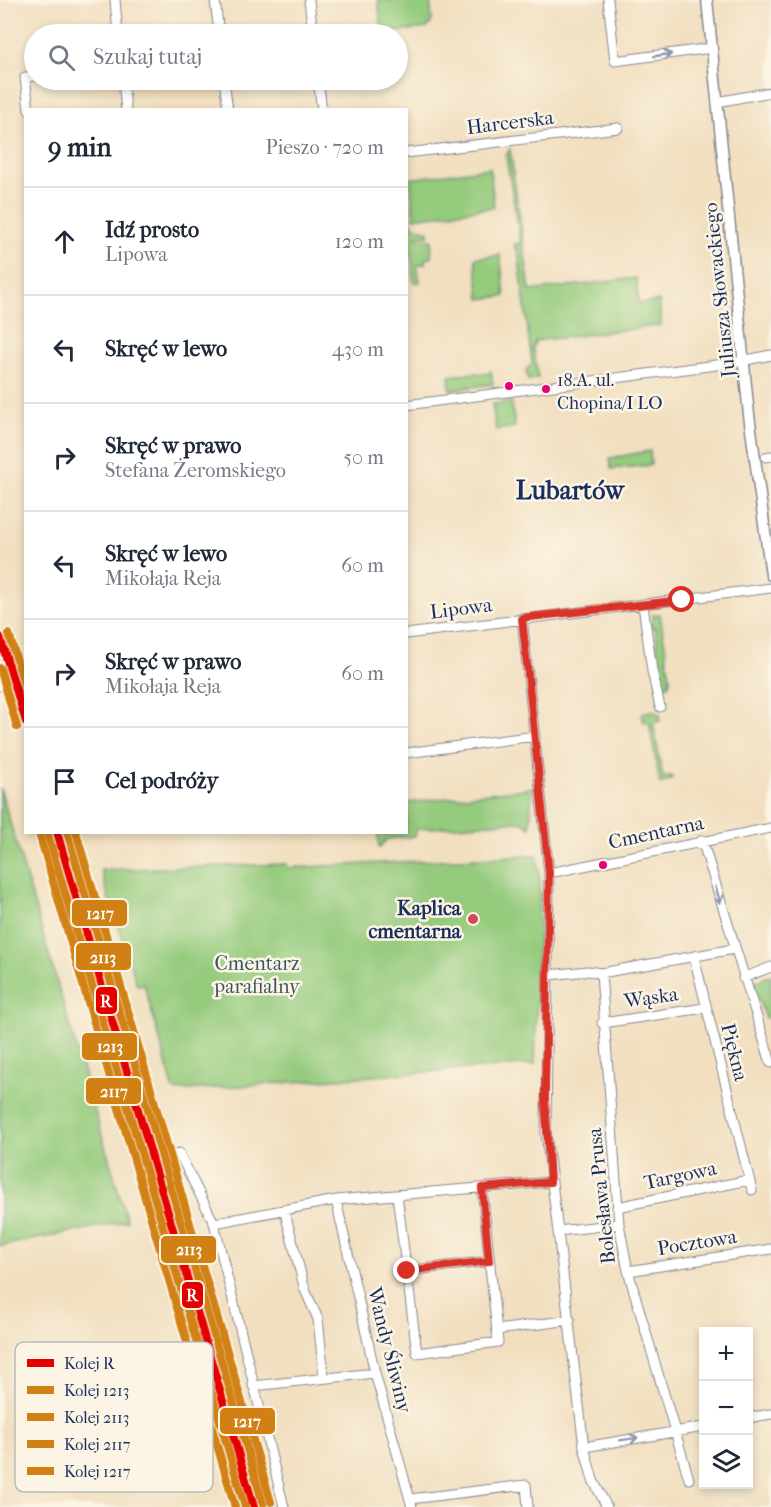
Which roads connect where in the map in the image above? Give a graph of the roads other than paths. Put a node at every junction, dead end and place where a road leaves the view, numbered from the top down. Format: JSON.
{"nodes":[{"id":1,"x":115,"y":0,"type":"edge"},
{"id":2,"x":215,"y":0,"type":"edge"},
{"id":3,"x":309,"y":0,"type":"edge"},
{"id":4,"x":608,"y":0,"type":"edge"},
{"id":5,"x":707,"y":0,"type":"edge"},
{"id":6,"x":117,"y":24,"type":"edge"},
{"id":7,"x":218,"y":24,"type":"edge"},
{"id":8,"x":312,"y":24,"type":"edge"},
{"id":9,"x":712,"y":48,"type":"junction"},
{"id":10,"x":26,"y":90,"type":"edge"},
{"id":11,"x":124,"y":90,"type":"edge"},
{"id":12,"x":225,"y":90,"type":"edge"},
{"id":13,"x":319,"y":90,"type":"edge"},
{"id":14,"x":771,"y":92,"type":"edge"},
{"id":15,"x":717,"y":102,"type":"junction"},
{"id":16,"x":28,"y":108,"type":"edge"},
{"id":17,"x":126,"y":108,"type":"edge"},
{"id":18,"x":228,"y":108,"type":"edge"},
{"id":19,"x":322,"y":108,"type":"edge"},
{"id":20,"x":618,"y":128,"type":"dead end"},
{"id":21,"x":408,"y":153,"type":"edge"},
{"id":22,"x":771,"y":355,"type":"edge"},
{"id":23,"x":744,"y":361,"type":"junction"},
{"id":24,"x":408,"y":405,"type":"edge"},
{"id":25,"x":768,"y":534,"type":"edge"},
{"id":26,"x":771,"y":575,"type":"edge"},
{"id":27,"x":771,"y":588,"type":"edge"},
{"id":28,"x":643,"y":605,"type":"junction"},
{"id":29,"x":522,"y":618,"type":"junction"},
{"id":30,"x":408,"y":634,"type":"edge"},
{"id":31,"x":24,"y":682,"type":"edge"},
{"id":32,"x":0,"y":686,"type":"edge"},
{"id":33,"x":660,"y":707,"type":"dead end"},
{"id":34,"x":535,"y":736,"type":"junction"},
{"id":35,"x":408,"y":753,"type":"edge"},
{"id":36,"x":771,"y":828,"type":"edge"},
{"id":37,"x":702,"y":840,"type":"junction"},
{"id":38,"x":549,"y":873,"type":"junction"},
{"id":39,"x":734,"y":949,"type":"junction"},
{"id":40,"x":694,"y":957,"type":"junction"},
{"id":41,"x":771,"y":967,"type":"edge"},
{"id":42,"x":601,"y":974,"type":"junction"},
{"id":43,"x":549,"y":975,"type":"junction"},
{"id":44,"x":743,"y":978,"type":"junction"},
{"id":45,"x":705,"y":1008,"type":"junction"},
{"id":46,"x":602,"y":1023,"type":"junction"},
{"id":47,"x":771,"y":1061,"type":"edge"},
{"id":48,"x":179,"y":1153,"type":"dead end"},
{"id":49,"x":749,"y":1180,"type":"junction"},
{"id":50,"x":550,"y":1182,"type":"junction"},
{"id":51,"x":482,"y":1188,"type":"junction"},
{"id":52,"x":752,"y":1190,"type":"dead end"},
{"id":53,"x":397,"y":1195,"type":"junction"},
{"id":54,"x":336,"y":1200,"type":"junction"},
{"id":55,"x":617,"y":1207,"type":"junction"},
{"id":56,"x":284,"y":1209,"type":"junction"},
{"id":57,"x":214,"y":1223,"type":"junction"},
{"id":58,"x":619,"y":1224,"type":"junction"},
{"id":59,"x":558,"y":1231,"type":"junction"},
{"id":60,"x":771,"y":1249,"type":"edge"},
{"id":61,"x":489,"y":1261,"type":"junction"},
{"id":62,"x":407,"y":1271,"type":"junction"},
{"id":63,"x":628,"y":1271,"type":"junction"},
{"id":64,"x":570,"y":1320,"type":"junction"},
{"id":65,"x":497,"y":1330,"type":"junction"},
{"id":66,"x":375,"y":1373,"type":"junction"},
{"id":67,"x":324,"y":1377,"type":"junction"},
{"id":68,"x":253,"y":1386,"type":"junction"},
{"id":69,"x":771,"y":1414,"type":"edge"},
{"id":70,"x":753,"y":1417,"type":"edge"},
{"id":71,"x":699,"y":1428,"type":"edge"},
{"id":72,"x":674,"y":1432,"type":"junction"},
{"id":73,"x":584,"y":1447,"type":"junction"},
{"id":74,"x":689,"y":1479,"type":"dead end"},
{"id":75,"x":411,"y":1503,"type":"edge"},
{"id":76,"x":284,"y":1507,"type":"edge"},
{"id":77,"x":528,"y":1507,"type":"edge"},
{"id":78,"x":607,"y":1507,"type":"edge"}],
"edges":[{"from":1,"to":6,"type":"street"},
{"from":2,"to":7,"type":"street"},
{"from":3,"to":8,"type":"street"},
{"from":4,"to":9,"type":"street","one_way":true},
{"from":5,"to":9,"type":"main road","name":"Juliusza Słowackiego"},
{"from":9,"to":15,"type":"main road","name":"Juliusza Słowackiego"},
{"from":10,"to":16,"type":"street"},
{"from":11,"to":17,"type":"street"},
{"from":12,"to":18,"type":"street"},
{"from":13,"to":19,"type":"street"},
{"from":14,"to":15,"type":"street"},
{"from":15,"to":23,"type":"main road","name":"Juliusza Słowackiego"},
{"from":20,"to":21,"type":"street","name":"Harcerska"},
{"from":22,"to":23,"type":"street"},
{"from":23,"to":24,"type":"street"},
{"from":23,"to":25,"type":"main road","name":"Juliusza Słowackiego"},
{"from":25,"to":26,"type":"main road","name":"Juliusza Słowackiego"},
{"from":27,"to":28,"type":"street","name":"Lipowa"},
{"from":28,"to":29,"type":"street","name":"Lipowa"},
{"from":28,"to":33,"type":"street"},
{"from":29,"to":30,"type":"street","name":"Lipowa"},
{"from":29,"to":34,"type":"street"},
{"from":31,"to":32,"type":"street"},
{"from":34,"to":35,"type":"street"},
{"from":34,"to":38,"type":"street"},
{"from":36,"to":37,"type":"street","name":"Cmentarna"},
{"from":37,"to":38,"type":"street","name":"Cmentarna"},
{"from":37,"to":39,"type":"street","one_way":true},
{"from":38,"to":43,"type":"street"},
{"from":39,"to":40,"type":"street"},
{"from":39,"to":44,"type":"street"},
{"from":40,"to":42,"type":"street"},
{"from":40,"to":45,"type":"street","name":"Piękna"},
{"from":41,"to":44,"type":"street"},
{"from":42,"to":43,"type":"street"},
{"from":42,"to":46,"type":"street","name":"Bolesława Prusa"},
{"from":43,"to":50,"type":"street"},
{"from":44,"to":47,"type":"street"},
{"from":45,"to":46,"type":"street","name":"Wąska"},
{"from":45,"to":49,"type":"street","name":"Piękna"},
{"from":46,"to":55,"type":"street","name":"Bolesława Prusa"},
{"from":48,"to":57,"type":"street"},
{"from":49,"to":52,"type":"street","name":"Piękna"},
{"from":49,"to":55,"type":"street","name":"Targowa"},
{"from":50,"to":51,"type":"street"},
{"from":50,"to":59,"type":"street"},
{"from":51,"to":53,"type":"street"},
{"from":51,"to":61,"type":"street"},
{"from":53,"to":54,"type":"street"},
{"from":53,"to":62,"type":"street"},
{"from":54,"to":56,"type":"street"},
{"from":54,"to":66,"type":"street","name":"Wandy Śliwiny"},
{"from":55,"to":58,"type":"street","name":"Bolesława Prusa"},
{"from":56,"to":57,"type":"street"},
{"from":56,"to":67,"type":"street"},
{"from":57,"to":68,"type":"street"},
{"from":58,"to":59,"type":"street"},
{"from":58,"to":63,"type":"street","name":"Bolesława Prusa"},
{"from":59,"to":64,"type":"street"},
{"from":60,"to":63,"type":"street","name":"Pocztowa"},
{"from":61,"to":62,"type":"street"},
{"from":61,"to":65,"type":"street"},
{"from":62,"to":65,"type":"street"},
{"from":63,"to":72,"type":"street","name":"Bolesława Prusa"},
{"from":64,"to":65,"type":"street"},
{"from":64,"to":73,"type":"street"},
{"from":66,"to":67,"type":"street"},
{"from":66,"to":75,"type":"street","name":"Wandy Śliwiny"},
{"from":67,"to":68,"type":"street"},
{"from":68,"to":76,"type":"street"},
{"from":69,"to":70,"type":"street"},
{"from":71,"to":72,"type":"street"},
{"from":73,"to":72,"type":"street","one_way":true},
{"from":72,"to":74,"type":"street","name":"Bolesława Prusa"},
{"from":73,"to":78,"type":"street"},
{"from":75,"to":77,"type":"street"}]}
